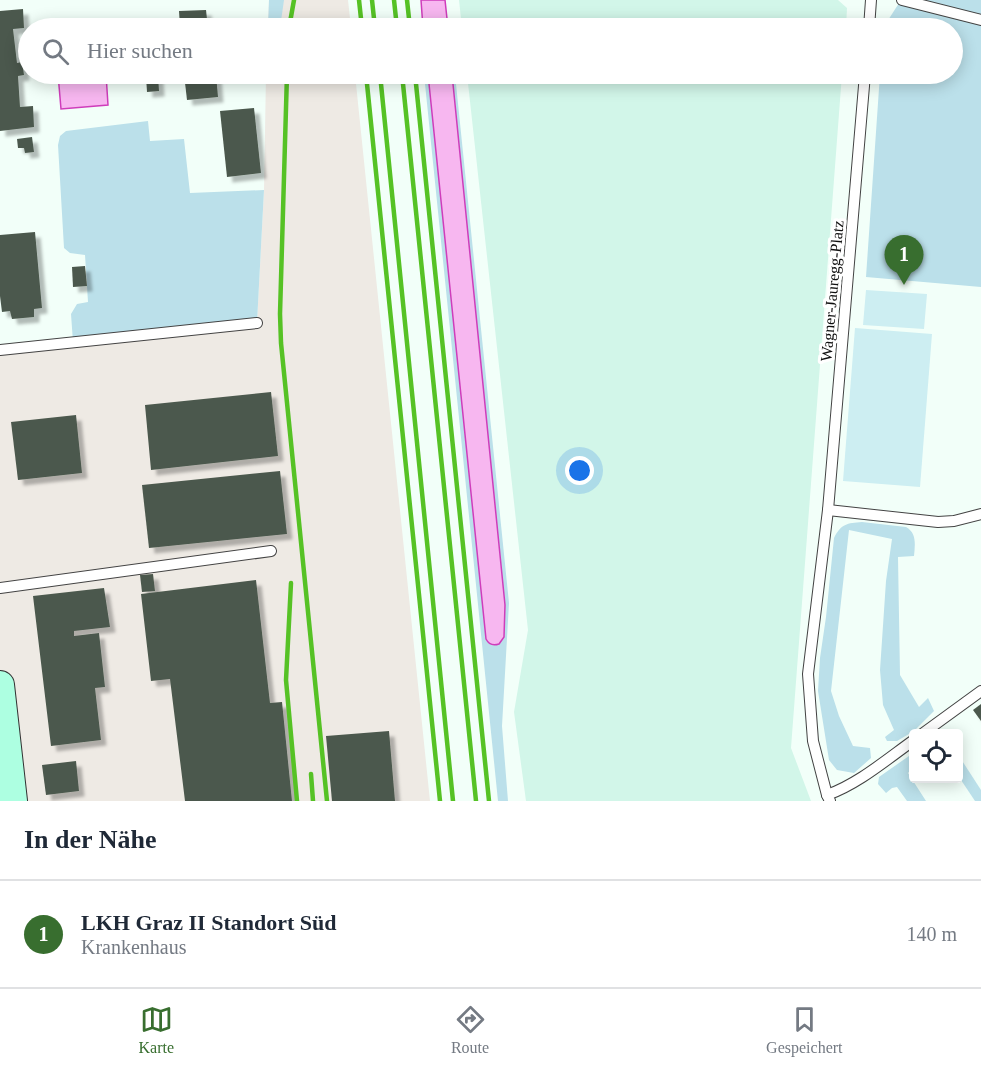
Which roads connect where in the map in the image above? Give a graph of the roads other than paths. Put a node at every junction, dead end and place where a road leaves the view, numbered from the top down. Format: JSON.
{"nodes":[{"id":1,"x":871,"y":0,"type":"edge"},
{"id":2,"x":902,"y":0,"type":"edge"},
{"id":3,"x":870,"y":18,"type":"edge"},
{"id":4,"x":981,"y":20,"type":"edge"},
{"id":5,"x":864,"y":84,"type":"edge"},
{"id":6,"x":257,"y":323,"type":"dead end"},
{"id":7,"x":0,"y":350,"type":"edge"},
{"id":8,"x":828,"y":510,"type":"junction"},
{"id":9,"x":981,"y":514,"type":"edge"},
{"id":10,"x":271,"y":551,"type":"dead end"},
{"id":11,"x":0,"y":588,"type":"edge"},
{"id":12,"x":0,"y":685,"type":"edge"},
{"id":13,"x":981,"y":691,"type":"edge"},
{"id":14,"x":929,"y":729,"type":"edge"},
{"id":15,"x":909,"y":744,"type":"edge"},
{"id":16,"x":828,"y":798,"type":"edge"},
{"id":17,"x":13,"y":801,"type":"edge"}],
"edges":[{"from":1,"to":3,"type":"lane"},
{"from":2,"to":4,"type":"lane"},
{"from":5,"to":8,"type":"lane","name":"Wagner-Jauregg-Platz"},
{"from":6,"to":7,"type":"lane"},
{"from":8,"to":9,"type":"lane"},
{"from":8,"to":16,"type":"lane","name":"Wagner-Jauregg-Platz"},
{"from":10,"to":11,"type":"lane"},
{"from":12,"to":17,"type":"street"},
{"from":13,"to":14,"type":"lane"},
{"from":15,"to":16,"type":"lane"}]}
